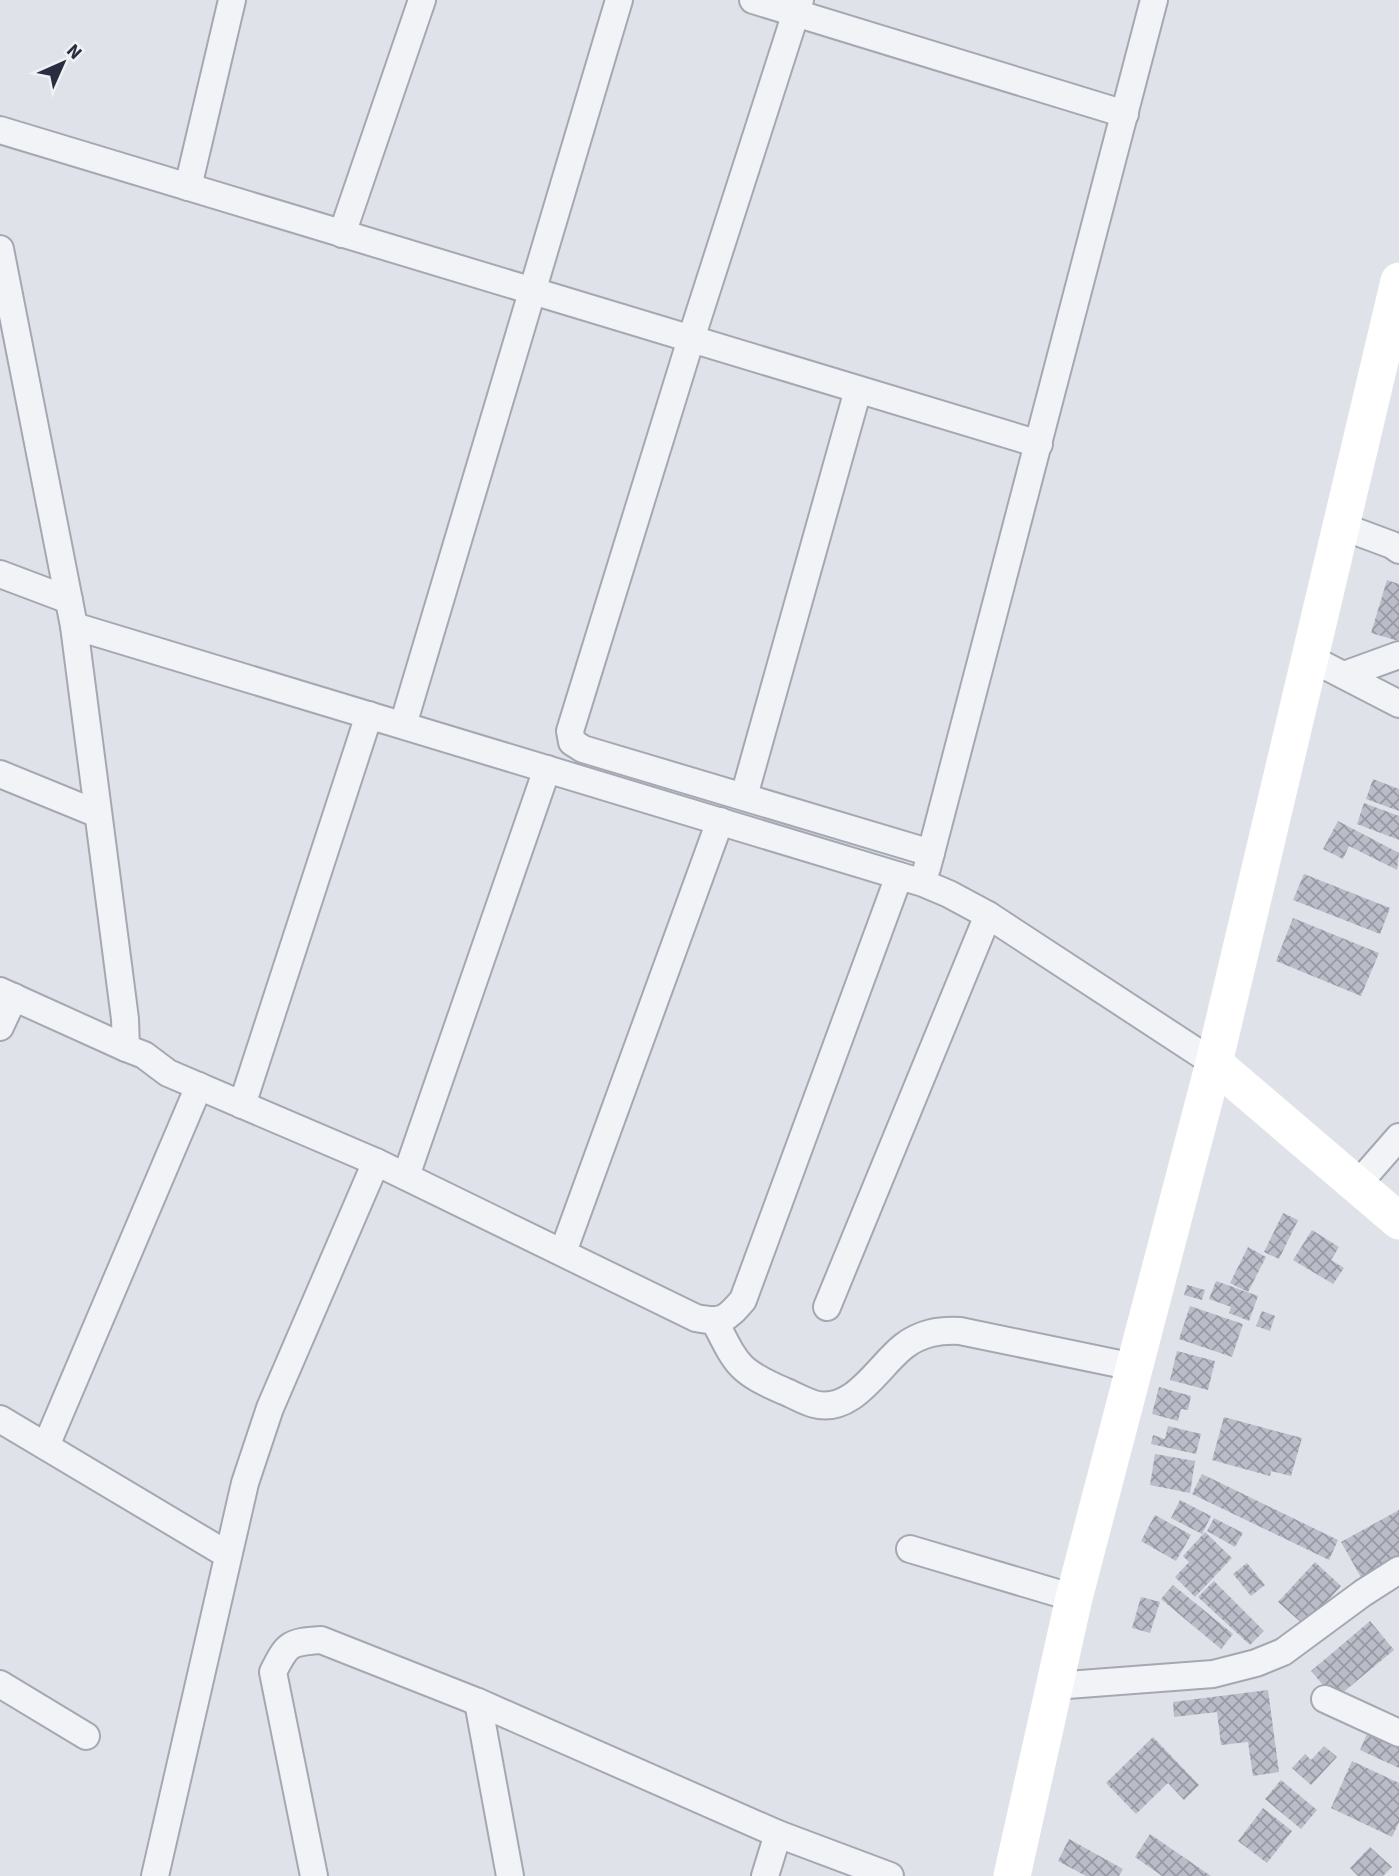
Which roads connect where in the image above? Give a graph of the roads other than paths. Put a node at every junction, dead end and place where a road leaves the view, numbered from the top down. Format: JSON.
{"nodes":[{"id":1,"x":232,"y":0,"type":"edge"},
{"id":2,"x":422,"y":0,"type":"edge"},
{"id":3,"x":619,"y":0,"type":"edge"},
{"id":4,"x":753,"y":0,"type":"edge"},
{"id":5,"x":1154,"y":0,"type":"edge"},
{"id":6,"x":798,"y":7,"type":"edge"},
{"id":7,"x":1125,"y":114,"type":"junction"},
{"id":8,"x":0,"y":130,"type":"edge"},
{"id":9,"x":188,"y":187,"type":"junction"},
{"id":10,"x":342,"y":234,"type":"junction"},
{"id":11,"x":0,"y":249,"type":"edge"},
{"id":12,"x":1399,"y":281,"type":"edge"},
{"id":13,"x":531,"y":291,"type":"junction"},
{"id":14,"x":691,"y":339,"type":"junction"},
{"id":15,"x":858,"y":390,"type":"junction"},
{"id":16,"x":1039,"y":444,"type":"junction"},
{"id":17,"x":1341,"y":526,"type":"junction"},
{"id":18,"x":1399,"y":550,"type":"edge"},
{"id":19,"x":0,"y":574,"type":"edge"},
{"id":20,"x":72,"y":613,"type":"junction"},
{"id":21,"x":1399,"y":655,"type":"edge"},
{"id":22,"x":1310,"y":658,"type":"junction"},
{"id":23,"x":1344,"y":676,"type":"junction"},
{"id":24,"x":1399,"y":704,"type":"edge"},
{"id":25,"x":369,"y":715,"type":"junction"},
{"id":26,"x":403,"y":725,"type":"junction"},
{"id":27,"x":547,"y":769,"type":"junction"},
{"id":28,"x":0,"y":774,"type":"edge"},
{"id":29,"x":744,"y":796,"type":"junction"},
{"id":30,"x":99,"y":814,"type":"junction"},
{"id":31,"x":720,"y":821,"type":"junction"},
{"id":32,"x":931,"y":853,"type":"junction"},
{"id":33,"x":911,"y":879,"type":"junction"},
{"id":34,"x":988,"y":915,"type":"junction"},
{"id":35,"x":7,"y":994,"type":"edge"},
{"id":36,"x":0,"y":1027,"type":"edge"},
{"id":37,"x":127,"y":1048,"type":"junction"},
{"id":38,"x":1214,"y":1063,"type":"junction"},
{"id":39,"x":199,"y":1086,"type":"junction"},
{"id":40,"x":242,"y":1105,"type":"junction"},
{"id":41,"x":1399,"y":1137,"type":"edge"},
{"id":42,"x":376,"y":1162,"type":"junction"},
{"id":43,"x":406,"y":1177,"type":"junction"},
{"id":44,"x":1357,"y":1185,"type":"junction"},
{"id":45,"x":1399,"y":1221,"type":"edge"},
{"id":46,"x":563,"y":1252,"type":"junction"},
{"id":47,"x":827,"y":1307,"type":"dead end"},
{"id":48,"x":715,"y":1322,"type":"junction"},
{"id":49,"x":1134,"y":1367,"type":"junction"},
{"id":50,"x":0,"y":1419,"type":"edge"},
{"id":51,"x":46,"y":1446,"type":"junction"},
{"id":52,"x":910,"y":1549,"type":"dead end"},
{"id":53,"x":228,"y":1555,"type":"junction"},
{"id":54,"x":1399,"y":1570,"type":"edge"},
{"id":55,"x":1074,"y":1598,"type":"junction"},
{"id":56,"x":0,"y":1684,"type":"edge"},
{"id":57,"x":1054,"y":1686,"type":"junction"},
{"id":58,"x":1325,"y":1699,"type":"dead end"},
{"id":59,"x":478,"y":1702,"type":"junction"},
{"id":60,"x":1399,"y":1733,"type":"edge"},
{"id":61,"x":86,"y":1736,"type":"dead end"},
{"id":62,"x":778,"y":1833,"type":"junction"},
{"id":63,"x":155,"y":1876,"type":"edge"},
{"id":64,"x":314,"y":1876,"type":"edge"},
{"id":65,"x":510,"y":1876,"type":"edge"},
{"id":66,"x":765,"y":1876,"type":"edge"},
{"id":67,"x":890,"y":1876,"type":"edge"},
{"id":68,"x":1012,"y":1876,"type":"edge"}],
"edges":[{"from":1,"to":9,"type":"street"},
{"from":2,"to":10,"type":"street"},
{"from":3,"to":13,"type":"street"},
{"from":4,"to":6,"type":"street"},
{"from":5,"to":7,"type":"street"},
{"from":6,"to":7,"type":"street"},
{"from":6,"to":14,"type":"street"},
{"from":7,"to":16,"type":"street"},
{"from":8,"to":9,"type":"street"},
{"from":9,"to":10,"type":"street"},
{"from":10,"to":13,"type":"street"},
{"from":11,"to":20,"type":"street"},
{"from":12,"to":17,"type":"street"},
{"from":13,"to":14,"type":"street"},
{"from":13,"to":26,"type":"street"},
{"from":14,"to":15,"type":"street"},
{"from":14,"to":29,"type":"street"},
{"from":15,"to":16,"type":"street"},
{"from":15,"to":29,"type":"street"},
{"from":16,"to":32,"type":"street"},
{"from":17,"to":18,"type":"street"},
{"from":17,"to":22,"type":"street"},
{"from":19,"to":20,"type":"street"},
{"from":20,"to":25,"type":"street"},
{"from":20,"to":30,"type":"street"},
{"from":21,"to":23,"type":"street"},
{"from":22,"to":23,"type":"street"},
{"from":22,"to":38,"type":"street"},
{"from":23,"to":24,"type":"street"},
{"from":25,"to":26,"type":"street"},
{"from":25,"to":40,"type":"street"},
{"from":26,"to":27,"type":"street"},
{"from":27,"to":31,"type":"street"},
{"from":27,"to":43,"type":"street"},
{"from":28,"to":30,"type":"street"},
{"from":29,"to":32,"type":"street"},
{"from":30,"to":37,"type":"street"},
{"from":31,"to":33,"type":"street"},
{"from":31,"to":46,"type":"street"},
{"from":32,"to":33,"type":"street"},
{"from":33,"to":34,"type":"street"},
{"from":33,"to":48,"type":"street"},
{"from":34,"to":38,"type":"street"},
{"from":34,"to":47,"type":"street"},
{"from":35,"to":36,"type":"street"},
{"from":35,"to":37,"type":"street"},
{"from":37,"to":39,"type":"street"},
{"from":38,"to":44,"type":"street"},
{"from":38,"to":49,"type":"street"},
{"from":39,"to":40,"type":"street"},
{"from":39,"to":51,"type":"street"},
{"from":40,"to":42,"type":"street"},
{"from":41,"to":44,"type":"street"},
{"from":42,"to":43,"type":"street"},
{"from":42,"to":53,"type":"street"},
{"from":43,"to":46,"type":"street"},
{"from":44,"to":45,"type":"street"},
{"from":46,"to":48,"type":"street"},
{"from":48,"to":49,"type":"street"},
{"from":49,"to":55,"type":"street"},
{"from":50,"to":51,"type":"street"},
{"from":51,"to":53,"type":"street"},
{"from":52,"to":55,"type":"street"},
{"from":53,"to":63,"type":"street"},
{"from":54,"to":57,"type":"street"},
{"from":55,"to":57,"type":"street"},
{"from":56,"to":61,"type":"street"},
{"from":57,"to":68,"type":"street"},
{"from":58,"to":60,"type":"street"},
{"from":59,"to":62,"type":"street"},
{"from":59,"to":64,"type":"street"},
{"from":59,"to":65,"type":"street"},
{"from":62,"to":66,"type":"street"},
{"from":62,"to":67,"type":"street"}]}
